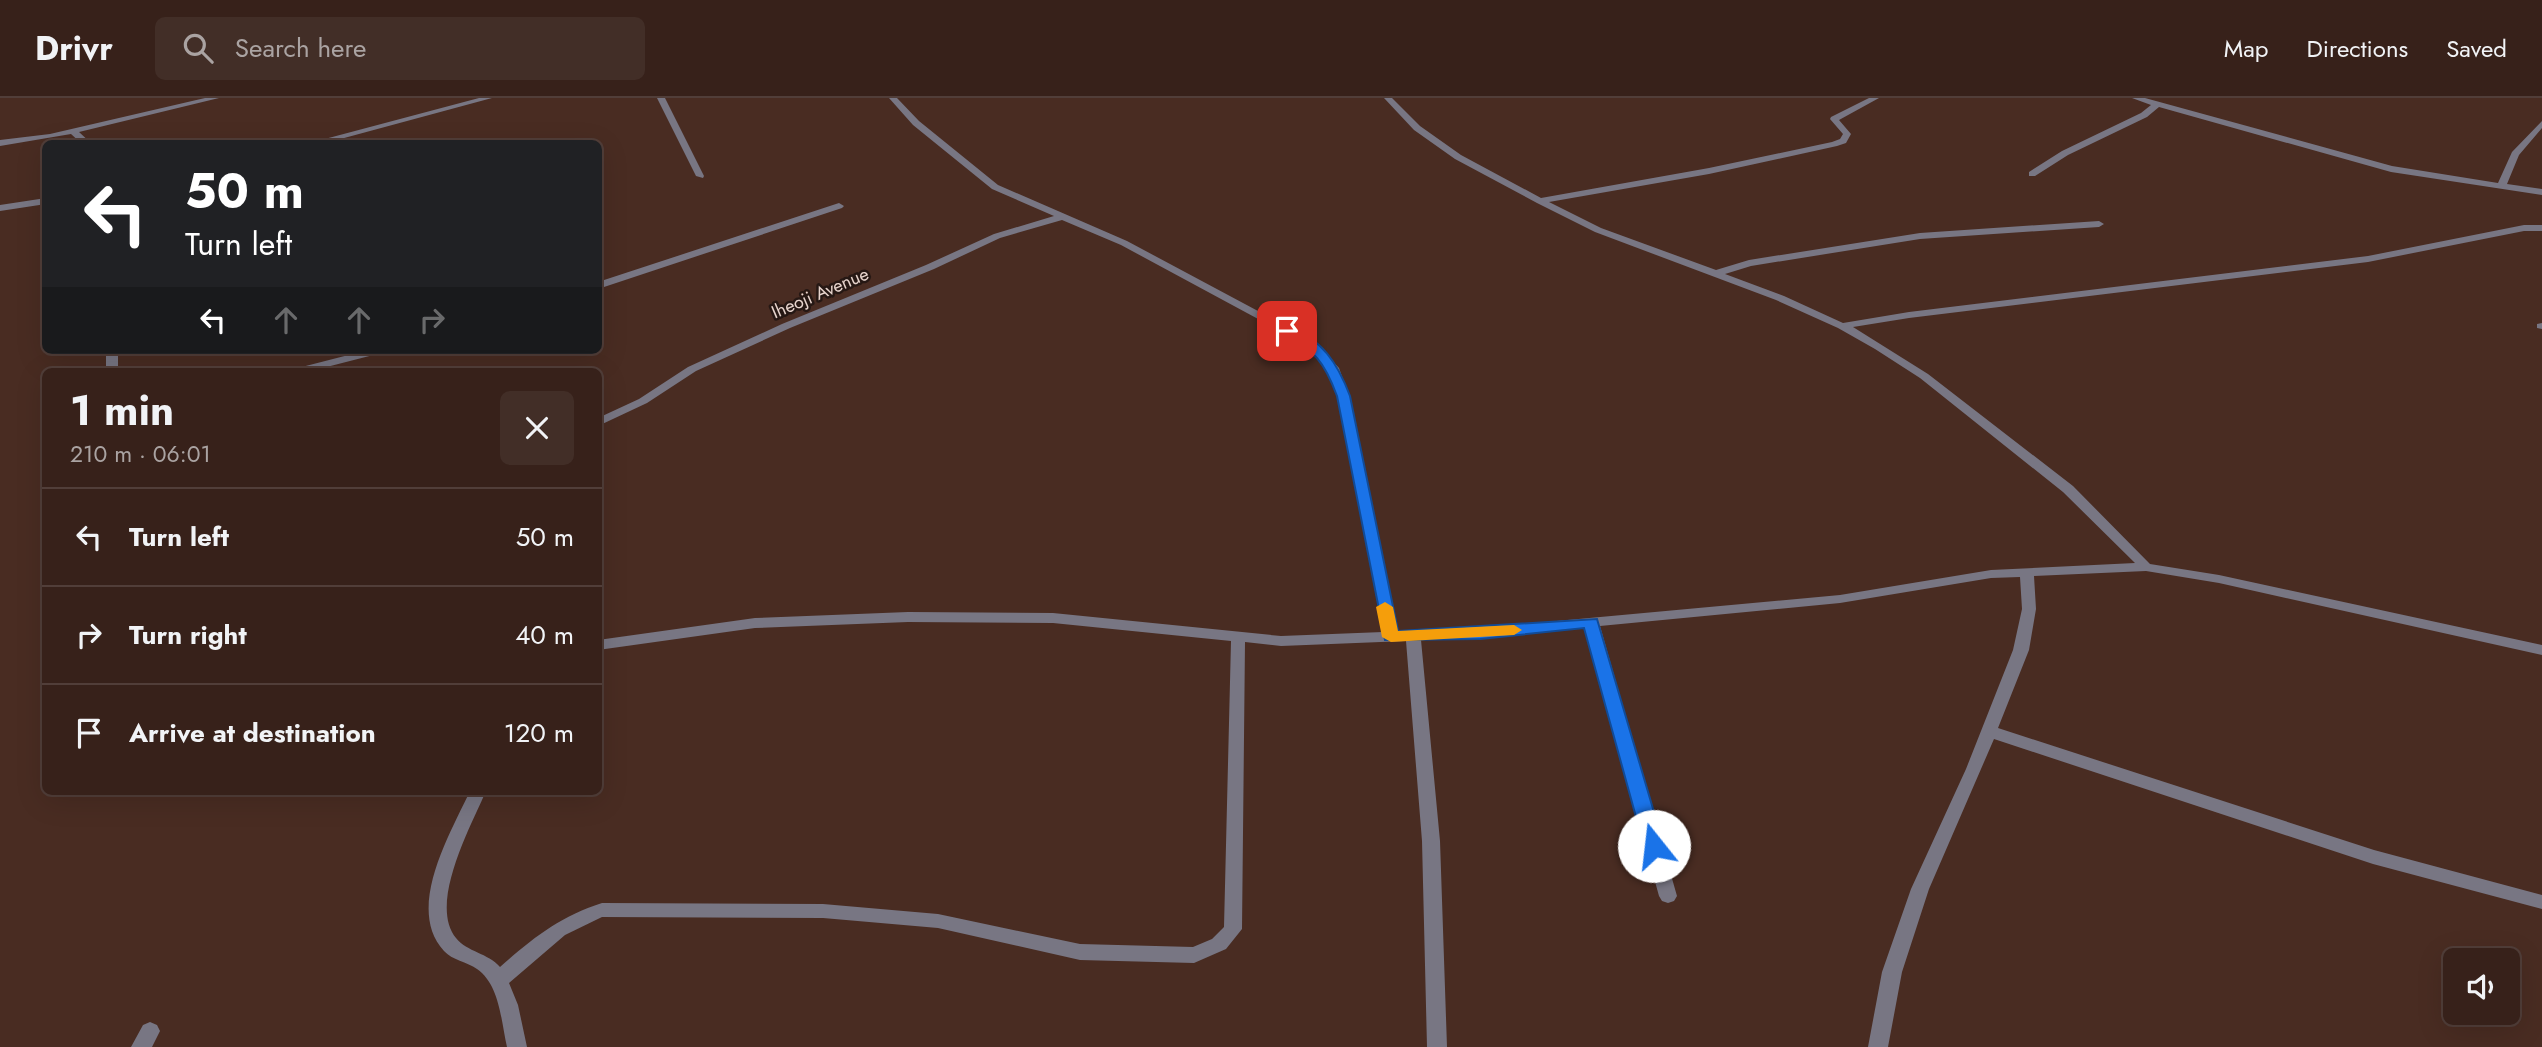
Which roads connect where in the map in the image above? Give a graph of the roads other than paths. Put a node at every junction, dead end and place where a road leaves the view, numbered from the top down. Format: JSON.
{"nodes":[{"id":1,"x":215,"y":98,"type":"edge"},
{"id":2,"x":488,"y":98,"type":"edge"},
{"id":3,"x":661,"y":98,"type":"edge"},
{"id":4,"x":893,"y":98,"type":"edge"},
{"id":5,"x":1388,"y":98,"type":"edge"},
{"id":6,"x":1875,"y":98,"type":"edge"},
{"id":7,"x":2136,"y":98,"type":"edge"},
{"id":8,"x":2157,"y":104,"type":"junction"},
{"id":9,"x":2542,"y":123,"type":"edge"},
{"id":10,"x":73,"y":131,"type":"junction"},
{"id":11,"x":83,"y":140,"type":"edge"},
{"id":12,"x":325,"y":140,"type":"edge"},
{"id":13,"x":0,"y":143,"type":"edge"},
{"id":14,"x":2032,"y":174,"type":"dead end"},
{"id":15,"x":700,"y":176,"type":"dead end"},
{"id":16,"x":2501,"y":187,"type":"junction"},
{"id":17,"x":2542,"y":192,"type":"edge"},
{"id":18,"x":1540,"y":201,"type":"junction"},
{"id":19,"x":42,"y":202,"type":"edge"},
{"id":20,"x":839,"y":206,"type":"dead end"},
{"id":21,"x":0,"y":208,"type":"edge"},
{"id":22,"x":1065,"y":216,"type":"junction"},
{"id":23,"x":2099,"y":225,"type":"dead end"},
{"id":24,"x":2542,"y":228,"type":"edge"},
{"id":25,"x":1715,"y":274,"type":"junction"},
{"id":26,"x":602,"y":285,"type":"edge"},
{"id":27,"x":1842,"y":326,"type":"junction"},
{"id":28,"x":365,"y":354,"type":"edge"},
{"id":29,"x":112,"y":355,"type":"dead end"},
{"id":30,"x":112,"y":368,"type":"edge"},
{"id":31,"x":310,"y":368,"type":"edge"},
{"id":32,"x":602,"y":421,"type":"edge"},
{"id":33,"x":2146,"y":566,"type":"junction"},
{"id":34,"x":2027,"y":572,"type":"junction"},
{"id":35,"x":1591,"y":622,"type":"junction"},
{"id":36,"x":1413,"y":636,"type":"junction"},
{"id":37,"x":1391,"y":637,"type":"junction"},
{"id":38,"x":1238,"y":638,"type":"junction"},
{"id":39,"x":602,"y":644,"type":"edge"},
{"id":40,"x":2542,"y":650,"type":"edge"},
{"id":41,"x":1989,"y":731,"type":"junction"},
{"id":42,"x":476,"y":795,"type":"edge"},
{"id":43,"x":1668,"y":896,"type":"dead end"},
{"id":44,"x":2542,"y":902,"type":"edge"},
{"id":45,"x":498,"y":981,"type":"junction"},
{"id":46,"x":517,"y":1047,"type":"edge"},
{"id":47,"x":1437,"y":1047,"type":"edge"},
{"id":48,"x":1878,"y":1047,"type":"edge"}],
"edges":[{"from":1,"to":10,"type":"street"},
{"from":2,"to":12,"type":"street"},
{"from":3,"to":15,"type":"street"},
{"from":4,"to":22,"type":"street"},
{"from":5,"to":18,"type":"street"},
{"from":6,"to":18,"type":"street"},
{"from":7,"to":8,"type":"street"},
{"from":8,"to":14,"type":"street"},
{"from":8,"to":16,"type":"street"},
{"from":9,"to":16,"type":"street"},
{"from":10,"to":11,"type":"street"},
{"from":10,"to":13,"type":"street"},
{"from":16,"to":17,"type":"street"},
{"from":18,"to":25,"type":"street"},
{"from":19,"to":21,"type":"street"},
{"from":20,"to":26,"type":"street"},
{"from":22,"to":32,"type":"street","name":"Iheoji Avenue"},
{"from":22,"to":37,"type":"street"},
{"from":23,"to":25,"type":"street"},
{"from":24,"to":27,"type":"street"},
{"from":25,"to":27,"type":"street"},
{"from":27,"to":33,"type":"street"},
{"from":28,"to":31,"type":"street"},
{"from":29,"to":30,"type":"street"},
{"from":33,"to":34,"type":"street"},
{"from":33,"to":40,"type":"street"},
{"from":34,"to":35,"type":"street"},
{"from":34,"to":41,"type":"street"},
{"from":35,"to":36,"type":"street"},
{"from":35,"to":43,"type":"street"},
{"from":36,"to":37,"type":"street"},
{"from":36,"to":47,"type":"street"},
{"from":37,"to":38,"type":"street"},
{"from":38,"to":39,"type":"street"},
{"from":38,"to":45,"type":"street"},
{"from":41,"to":44,"type":"street"},
{"from":41,"to":48,"type":"street"},
{"from":42,"to":45,"type":"street"},
{"from":45,"to":46,"type":"street"}]}
